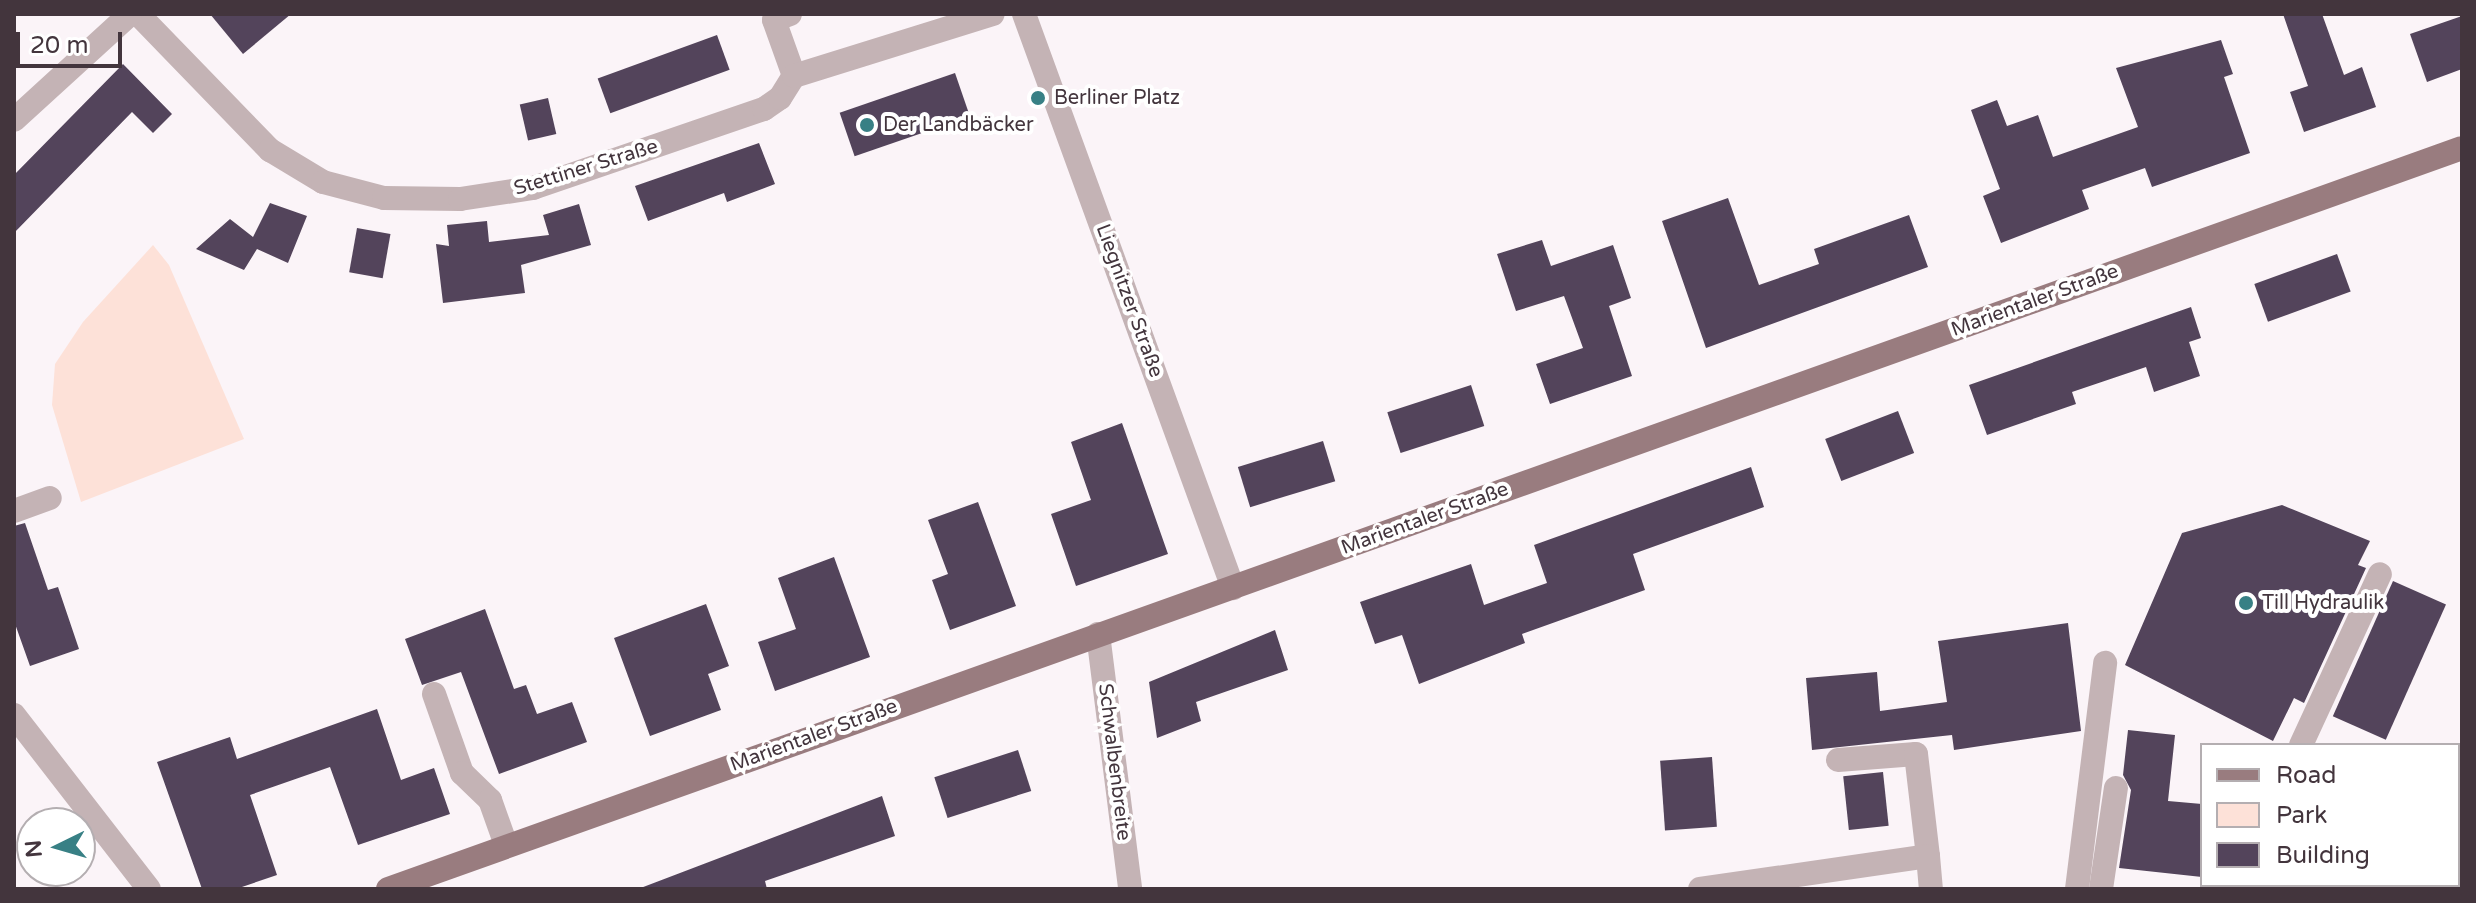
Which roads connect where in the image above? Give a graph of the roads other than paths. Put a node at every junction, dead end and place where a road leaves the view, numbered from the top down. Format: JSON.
{"nodes":[{"id":1,"x":130,"y":14,"type":"edge"},
{"id":2,"x":138,"y":14,"type":"edge"},
{"id":3,"x":790,"y":14,"type":"edge"},
{"id":4,"x":993,"y":14,"type":"edge"},
{"id":5,"x":1024,"y":14,"type":"edge"},
{"id":6,"x":794,"y":76,"type":"junction"},
{"id":7,"x":14,"y":120,"type":"edge"},
{"id":8,"x":2462,"y":148,"type":"edge"},
{"id":9,"x":50,"y":498,"type":"dead end"},
{"id":10,"x":14,"y":511,"type":"edge"},
{"id":11,"x":2380,"y":574,"type":"dead end"},
{"id":12,"x":1233,"y":588,"type":"junction"},
{"id":13,"x":1098,"y":634,"type":"junction"},
{"id":14,"x":2105,"y":663,"type":"dead end"},
{"id":15,"x":434,"y":694,"type":"dead end"},
{"id":16,"x":14,"y":715,"type":"edge"},
{"id":17,"x":2302,"y":743,"type":"edge"},
{"id":18,"x":1838,"y":760,"type":"dead end"},
{"id":19,"x":2116,"y":788,"type":"dead end"},
{"id":20,"x":506,"y":845,"type":"junction"},
{"id":21,"x":1928,"y":856,"type":"junction"},
{"id":22,"x":149,"y":889,"type":"edge"},
{"id":23,"x":388,"y":889,"type":"edge"},
{"id":24,"x":1130,"y":889,"type":"edge"},
{"id":25,"x":1700,"y":889,"type":"edge"},
{"id":26,"x":1931,"y":889,"type":"edge"},
{"id":27,"x":2077,"y":889,"type":"edge"},
{"id":28,"x":2101,"y":889,"type":"edge"}],
"edges":[{"from":1,"to":7,"type":"street"},
{"from":2,"to":6,"type":"street","name":"Stettiner Straße"},
{"from":3,"to":6,"type":"street"},
{"from":4,"to":6,"type":"street"},
{"from":5,"to":12,"type":"street","name":"Liegnitzer Straße"},
{"from":8,"to":12,"type":"main road","name":"Marientaler Straße"},
{"from":9,"to":10,"type":"street"},
{"from":11,"to":17,"type":"street"},
{"from":12,"to":13,"type":"main road","name":"Marientaler Straße"},
{"from":13,"to":20,"type":"main road","name":"Marientaler Straße"},
{"from":13,"to":24,"type":"street","name":"Schwalbenbreite"},
{"from":14,"to":27,"type":"street"},
{"from":15,"to":20,"type":"street"},
{"from":16,"to":22,"type":"street"},
{"from":18,"to":21,"type":"street"},
{"from":19,"to":28,"type":"street"},
{"from":20,"to":23,"type":"main road","name":"Marientaler Straße"},
{"from":21,"to":25,"type":"street"},
{"from":21,"to":26,"type":"street"}]}
